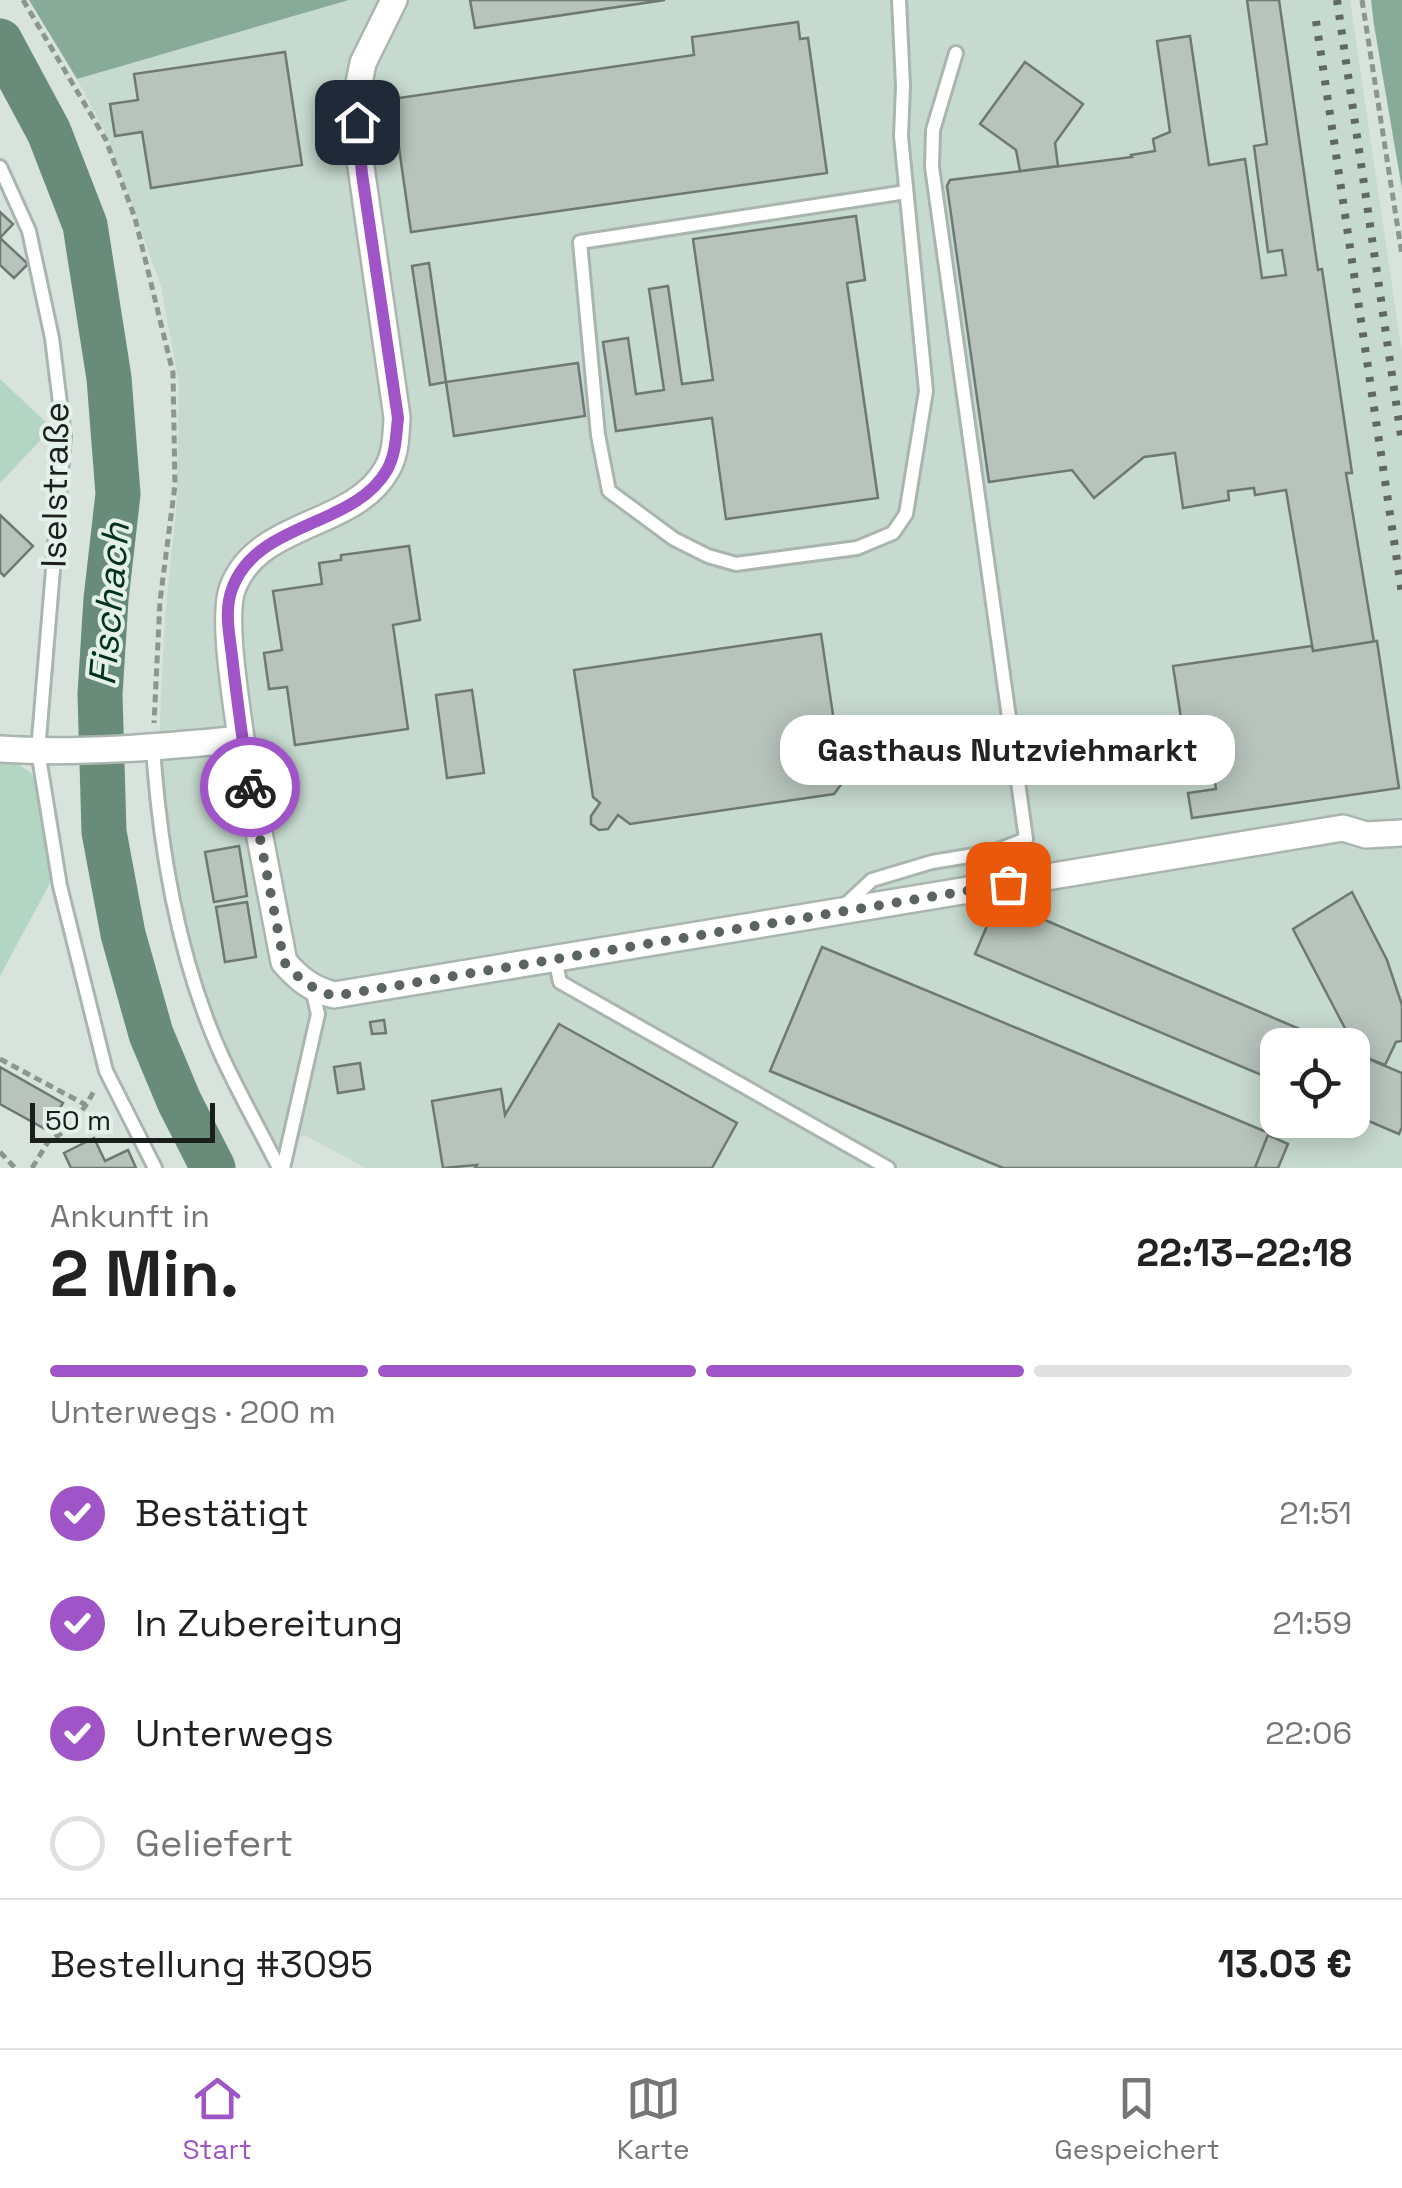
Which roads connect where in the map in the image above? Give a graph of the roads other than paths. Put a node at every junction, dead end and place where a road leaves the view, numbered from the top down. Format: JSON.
{"nodes":[{"id":1,"x":394,"y":0,"type":"edge"},
{"id":2,"x":899,"y":0,"type":"edge"},
{"id":3,"x":956,"y":53,"type":"dead end"},
{"id":4,"x":0,"y":167,"type":"edge"},
{"id":5,"x":906,"y":192,"type":"junction"},
{"id":6,"x":241,"y":739,"type":"junction"},
{"id":7,"x":153,"y":748,"type":"junction"},
{"id":8,"x":0,"y":749,"type":"edge"},
{"id":9,"x":38,"y":752,"type":"junction"},
{"id":10,"x":1402,"y":833,"type":"edge"},
{"id":11,"x":839,"y":911,"type":"junction"},
{"id":12,"x":555,"y":959,"type":"junction"},
{"id":13,"x":312,"y":989,"type":"junction"},
{"id":14,"x":154,"y":1168,"type":"edge"},
{"id":15,"x":281,"y":1168,"type":"edge"},
{"id":16,"x":887,"y":1168,"type":"edge"}],
"edges":[{"from":1,"to":6,"type":"street"},
{"from":2,"to":5,"type":"lane"},
{"from":3,"to":11,"type":"lane"},
{"from":4,"to":9,"type":"lane","name":"Iselstraße"},
{"from":5,"to":5,"type":"lane"},
{"from":6,"to":7,"type":"street"},
{"from":6,"to":13,"type":"street"},
{"from":7,"to":9,"type":"street"},
{"from":7,"to":15,"type":"lane"},
{"from":8,"to":9,"type":"street"},
{"from":9,"to":14,"type":"lane","name":"Iselstraße"},
{"from":10,"to":11,"type":"street"},
{"from":11,"to":12,"type":"street"},
{"from":12,"to":13,"type":"street"},
{"from":12,"to":16,"type":"lane"},
{"from":13,"to":15,"type":"lane"}]}
